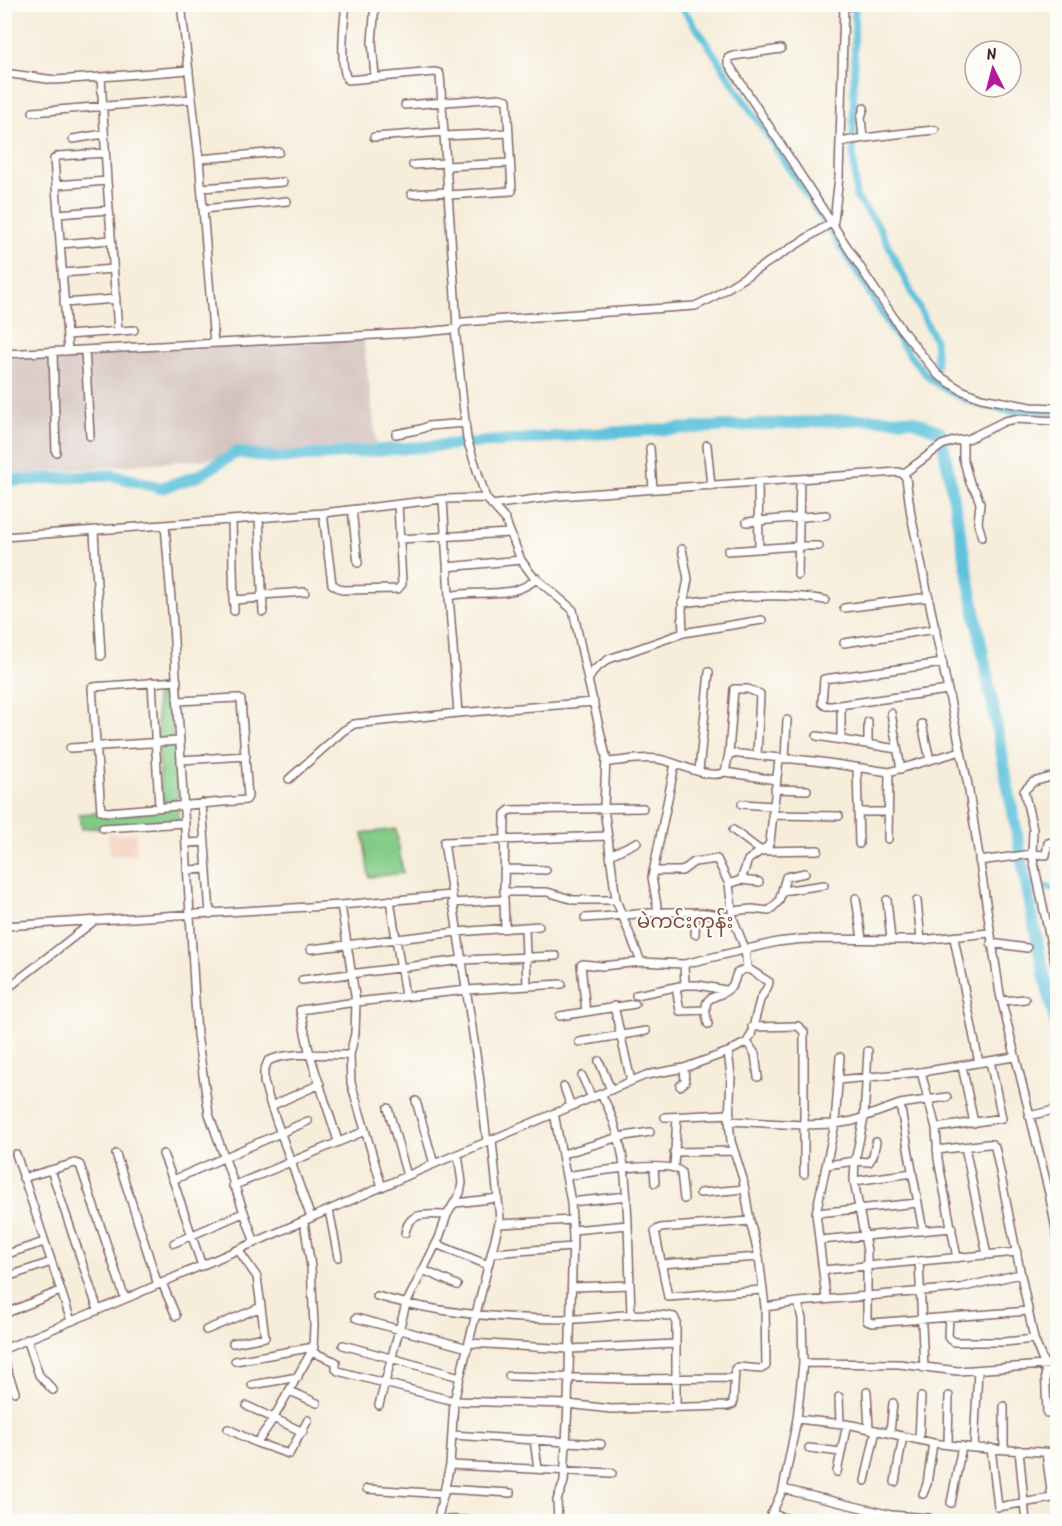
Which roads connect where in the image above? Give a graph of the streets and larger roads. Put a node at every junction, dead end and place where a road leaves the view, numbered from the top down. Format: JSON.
{"nodes":[{"id":1,"x":181,"y":4,"type":"edge"},
{"id":2,"x":346,"y":4,"type":"edge"},
{"id":3,"x":375,"y":4,"type":"edge"},
{"id":4,"x":861,"y":5,"type":"edge"},
{"id":5,"x":845,"y":6,"type":"edge"},
{"id":6,"x":781,"y":49,"type":"dead end"},
{"id":7,"x":189,"y":70,"type":"junction"},
{"id":8,"x":4,"y":72,"type":"edge"},
{"id":9,"x":101,"y":77,"type":"junction"},
{"id":10,"x":375,"y":77,"type":"junction"},
{"id":11,"x":192,"y":99,"type":"junction"},
{"id":12,"x":442,"y":103,"type":"junction"},
{"id":13,"x":405,"y":105,"type":"dead end"},
{"id":14,"x":103,"y":106,"type":"junction"},
{"id":15,"x":864,"y":108,"type":"dead end"},
{"id":16,"x":33,"y":112,"type":"dead end"},
{"id":17,"x":935,"y":130,"type":"dead end"},
{"id":18,"x":509,"y":133,"type":"junction"},
{"id":19,"x":104,"y":134,"type":"junction"},
{"id":20,"x":444,"y":134,"type":"junction"},
{"id":21,"x":374,"y":137,"type":"dead end"},
{"id":22,"x":73,"y":139,"type":"dead end"},
{"id":23,"x":862,"y":139,"type":"junction"},
{"id":24,"x":843,"y":142,"type":"junction"},
{"id":25,"x":279,"y":152,"type":"dead end"},
{"id":26,"x":105,"y":153,"type":"junction"},
{"id":27,"x":199,"y":159,"type":"junction"},
{"id":28,"x":510,"y":164,"type":"junction"},
{"id":29,"x":413,"y":165,"type":"dead end"},
{"id":30,"x":446,"y":165,"type":"junction"},
{"id":31,"x":107,"y":181,"type":"junction"},
{"id":32,"x":283,"y":182,"type":"dead end"},
{"id":33,"x":56,"y":185,"type":"junction"},
{"id":34,"x":201,"y":188,"type":"junction"},
{"id":35,"x":412,"y":194,"type":"dead end"},
{"id":36,"x":448,"y":194,"type":"junction"},
{"id":37,"x":287,"y":201,"type":"dead end"},
{"id":38,"x":203,"y":209,"type":"junction"},
{"id":39,"x":109,"y":210,"type":"junction"},
{"id":40,"x":58,"y":214,"type":"junction"},
{"id":41,"x":829,"y":225,"type":"junction"},
{"id":42,"x":111,"y":240,"type":"junction"},
{"id":43,"x":60,"y":244,"type":"junction"},
{"id":44,"x":113,"y":269,"type":"junction"},
{"id":45,"x":62,"y":273,"type":"junction"},
{"id":46,"x":116,"y":299,"type":"junction"},
{"id":47,"x":64,"y":303,"type":"junction"},
{"id":48,"x":456,"y":328,"type":"junction"},
{"id":49,"x":134,"y":330,"type":"dead end"},
{"id":50,"x":118,"y":331,"type":"junction"},
{"id":51,"x":67,"y":335,"type":"junction"},
{"id":52,"x":214,"y":343,"type":"junction"},
{"id":53,"x":85,"y":350,"type":"junction"},
{"id":54,"x":68,"y":351,"type":"junction"},
{"id":55,"x":52,"y":352,"type":"junction"},
{"id":56,"x":4,"y":354,"type":"edge"},
{"id":57,"x":1058,"y":408,"type":"edge"},
{"id":58,"x":1058,"y":421,"type":"edge"},
{"id":59,"x":466,"y":423,"type":"junction"},
{"id":60,"x":396,"y":434,"type":"dead end"},
{"id":61,"x":90,"y":436,"type":"dead end"},
{"id":62,"x":963,"y":440,"type":"junction"},
{"id":63,"x":707,"y":445,"type":"dead end"},
{"id":64,"x":650,"y":448,"type":"dead end"},
{"id":65,"x":56,"y":452,"type":"dead end"},
{"id":66,"x":903,"y":474,"type":"junction"},
{"id":67,"x":800,"y":479,"type":"junction"},
{"id":68,"x":758,"y":482,"type":"junction"},
{"id":69,"x":711,"y":486,"type":"junction"},
{"id":70,"x":653,"y":489,"type":"junction"},
{"id":71,"x":486,"y":498,"type":"junction"},
{"id":72,"x":443,"y":499,"type":"junction"},
{"id":73,"x":398,"y":504,"type":"junction"},
{"id":74,"x":492,"y":505,"type":"junction"},
{"id":75,"x":352,"y":510,"type":"junction"},
{"id":76,"x":323,"y":513,"type":"junction"},
{"id":77,"x":826,"y":515,"type":"dead end"},
{"id":78,"x":799,"y":517,"type":"junction"},
{"id":79,"x":259,"y":518,"type":"junction"},
{"id":80,"x":232,"y":520,"type":"junction"},
{"id":81,"x":759,"y":521,"type":"junction"},
{"id":82,"x":747,"y":522,"type":"dead end"},
{"id":83,"x":165,"y":525,"type":"junction"},
{"id":84,"x":94,"y":531,"type":"junction"},
{"id":85,"x":510,"y":533,"type":"junction"},
{"id":86,"x":4,"y":537,"type":"edge"},
{"id":87,"x":446,"y":537,"type":"junction"},
{"id":88,"x":982,"y":537,"type":"dead end"},
{"id":89,"x":399,"y":539,"type":"junction"},
{"id":90,"x":798,"y":546,"type":"junction"},
{"id":91,"x":819,"y":546,"type":"dead end"},
{"id":92,"x":682,"y":549,"type":"dead end"},
{"id":93,"x":759,"y":549,"type":"junction"},
{"id":94,"x":728,"y":551,"type":"dead end"},
{"id":95,"x":520,"y":560,"type":"junction"},
{"id":96,"x":358,"y":563,"type":"dead end"},
{"id":97,"x":447,"y":567,"type":"junction"},
{"id":98,"x":798,"y":574,"type":"dead end"},
{"id":99,"x":537,"y":578,"type":"junction"},
{"id":100,"x":305,"y":592,"type":"dead end"},
{"id":101,"x":448,"y":596,"type":"junction"},
{"id":102,"x":262,"y":597,"type":"junction"},
{"id":103,"x":929,"y":597,"type":"junction"},
{"id":104,"x":233,"y":600,"type":"junction"},
{"id":105,"x":825,"y":600,"type":"dead end"},
{"id":106,"x":682,"y":603,"type":"junction"},
{"id":107,"x":844,"y":608,"type":"dead end"},
{"id":108,"x":234,"y":611,"type":"dead end"},
{"id":109,"x":263,"y":612,"type":"dead end"},
{"id":110,"x":762,"y":620,"type":"dead end"},
{"id":111,"x":936,"y":629,"type":"junction"},
{"id":112,"x":683,"y":633,"type":"junction"},
{"id":113,"x":844,"y":643,"type":"dead end"},
{"id":114,"x":101,"y":656,"type":"dead end"},
{"id":115,"x":943,"y":663,"type":"junction"},
{"id":116,"x":709,"y":672,"type":"dead end"},
{"id":117,"x":588,"y":680,"type":"junction"},
{"id":118,"x":177,"y":681,"type":"junction"},
{"id":119,"x":152,"y":682,"type":"junction"},
{"id":120,"x":948,"y":690,"type":"junction"},
{"id":121,"x":178,"y":701,"type":"junction"},
{"id":122,"x":594,"y":702,"type":"junction"},
{"id":123,"x":841,"y":705,"type":"junction"},
{"id":124,"x":458,"y":713,"type":"junction"},
{"id":125,"x":891,"y":713,"type":"dead end"},
{"id":126,"x":787,"y":720,"type":"dead end"},
{"id":127,"x":868,"y":722,"type":"dead end"},
{"id":128,"x":922,"y":724,"type":"dead end"},
{"id":129,"x":817,"y":736,"type":"dead end"},
{"id":130,"x":841,"y":740,"type":"junction"},
{"id":131,"x":180,"y":741,"type":"junction"},
{"id":132,"x":154,"y":742,"type":"junction"},
{"id":133,"x":868,"y":744,"type":"junction"},
{"id":134,"x":96,"y":746,"type":"junction"},
{"id":135,"x":70,"y":748,"type":"dead end"},
{"id":136,"x":897,"y":749,"type":"junction"},
{"id":137,"x":961,"y":751,"type":"junction"},
{"id":138,"x":729,"y":753,"type":"junction"},
{"id":139,"x":246,"y":756,"type":"junction"},
{"id":140,"x":757,"y":756,"type":"junction"},
{"id":141,"x":782,"y":759,"type":"junction"},
{"id":142,"x":181,"y":760,"type":"junction"},
{"id":143,"x":930,"y":760,"type":"junction"},
{"id":144,"x":607,"y":762,"type":"junction"},
{"id":145,"x":675,"y":764,"type":"junction"},
{"id":146,"x":857,"y":768,"type":"junction"},
{"id":147,"x":901,"y":769,"type":"junction"},
{"id":148,"x":699,"y":771,"type":"junction"},
{"id":149,"x":725,"y":772,"type":"junction"},
{"id":150,"x":889,"y":772,"type":"junction"},
{"id":151,"x":1058,"y":775,"type":"edge"},
{"id":152,"x":289,"y":779,"type":"dead end"},
{"id":153,"x":776,"y":780,"type":"junction"},
{"id":154,"x":775,"y":789,"type":"junction"},
{"id":155,"x":807,"y":790,"type":"dead end"},
{"id":156,"x":202,"y":803,"type":"junction"},
{"id":157,"x":184,"y":804,"type":"junction"},
{"id":158,"x":742,"y":804,"type":"dead end"},
{"id":159,"x":159,"y":806,"type":"junction"},
{"id":160,"x":773,"y":806,"type":"junction"},
{"id":161,"x":604,"y":808,"type":"junction"},
{"id":162,"x":644,"y":808,"type":"dead end"},
{"id":163,"x":858,"y":812,"type":"junction"},
{"id":164,"x":888,"y":812,"type":"junction"},
{"id":165,"x":772,"y":815,"type":"junction"},
{"id":166,"x":839,"y":816,"type":"dead end"},
{"id":167,"x":185,"y":824,"type":"junction"},
{"id":168,"x":103,"y":828,"type":"dead end"},
{"id":169,"x":733,"y":830,"type":"dead end"},
{"id":170,"x":607,"y":836,"type":"junction"},
{"id":171,"x":505,"y":839,"type":"junction"},
{"id":172,"x":888,"y":839,"type":"dead end"},
{"id":173,"x":1058,"y":841,"type":"edge"},
{"id":174,"x":205,"y":842,"type":"junction"},
{"id":175,"x":637,"y":842,"type":"dead end"},
{"id":176,"x":186,"y":843,"type":"junction"},
{"id":177,"x":859,"y":844,"type":"dead end"},
{"id":178,"x":818,"y":850,"type":"dead end"},
{"id":179,"x":761,"y":851,"type":"junction"},
{"id":180,"x":610,"y":855,"type":"junction"},
{"id":181,"x":1032,"y":855,"type":"junction"},
{"id":182,"x":979,"y":861,"type":"junction"},
{"id":183,"x":207,"y":869,"type":"junction"},
{"id":184,"x":504,"y":869,"type":"junction"},
{"id":185,"x":187,"y":870,"type":"junction"},
{"id":186,"x":546,"y":870,"type":"dead end"},
{"id":187,"x":654,"y":871,"type":"junction"},
{"id":188,"x":805,"y":873,"type":"dead end"},
{"id":189,"x":741,"y":880,"type":"junction"},
{"id":190,"x":759,"y":882,"type":"dead end"},
{"id":191,"x":729,"y":884,"type":"junction"},
{"id":192,"x":824,"y":885,"type":"dead end"},
{"id":193,"x":782,"y":891,"type":"junction"},
{"id":194,"x":504,"y":896,"type":"junction"},
{"id":195,"x":856,"y":897,"type":"dead end"},
{"id":196,"x":452,"y":899,"type":"junction"},
{"id":197,"x":390,"y":900,"type":"junction"},
{"id":198,"x":616,"y":900,"type":"junction"},
{"id":199,"x":887,"y":900,"type":"dead end"},
{"id":200,"x":916,"y":901,"type":"dead end"},
{"id":201,"x":341,"y":905,"type":"junction"},
{"id":202,"x":658,"y":912,"type":"junction"},
{"id":203,"x":696,"y":912,"type":"junction"},
{"id":204,"x":210,"y":914,"type":"junction"},
{"id":205,"x":733,"y":914,"type":"junction"},
{"id":206,"x":190,"y":915,"type":"junction"},
{"id":207,"x":623,"y":916,"type":"junction"},
{"id":208,"x":585,"y":918,"type":"dead end"},
{"id":209,"x":93,"y":921,"type":"junction"},
{"id":210,"x":4,"y":926,"type":"edge"},
{"id":211,"x":539,"y":926,"type":"dead end"},
{"id":212,"x":525,"y":927,"type":"junction"},
{"id":213,"x":505,"y":929,"type":"junction"},
{"id":214,"x":457,"y":933,"type":"junction"},
{"id":215,"x":989,"y":933,"type":"junction"},
{"id":216,"x":695,"y":934,"type":"dead end"},
{"id":217,"x":954,"y":938,"type":"junction"},
{"id":218,"x":862,"y":939,"type":"junction"},
{"id":219,"x":396,"y":940,"type":"junction"},
{"id":220,"x":891,"y":940,"type":"junction"},
{"id":221,"x":921,"y":940,"type":"junction"},
{"id":222,"x":991,"y":943,"type":"junction"},
{"id":223,"x":347,"y":946,"type":"junction"},
{"id":224,"x":1027,"y":948,"type":"dead end"},
{"id":225,"x":311,"y":949,"type":"dead end"},
{"id":226,"x":745,"y":949,"type":"junction"},
{"id":227,"x":556,"y":956,"type":"dead end"},
{"id":228,"x":526,"y":958,"type":"junction"},
{"id":229,"x":462,"y":960,"type":"junction"},
{"id":230,"x":641,"y":962,"type":"junction"},
{"id":231,"x":684,"y":964,"type":"junction"},
{"id":232,"x":401,"y":968,"type":"junction"},
{"id":233,"x":747,"y":968,"type":"junction"},
{"id":234,"x":351,"y":974,"type":"junction"},
{"id":235,"x":1058,"y":977,"type":"edge"},
{"id":236,"x":302,"y":980,"type":"dead end"},
{"id":237,"x":562,"y":984,"type":"dead end"},
{"id":238,"x":685,"y":985,"type":"junction"},
{"id":239,"x":527,"y":986,"type":"junction"},
{"id":240,"x":676,"y":987,"type":"junction"},
{"id":241,"x":467,"y":990,"type":"junction"},
{"id":242,"x":725,"y":990,"type":"junction"},
{"id":243,"x":4,"y":991,"type":"edge"},
{"id":244,"x":636,"y":994,"type":"dead end"},
{"id":245,"x":405,"y":996,"type":"junction"},
{"id":246,"x":1025,"y":999,"type":"dead end"},
{"id":247,"x":1002,"y":1001,"type":"junction"},
{"id":248,"x":356,"y":1002,"type":"junction"},
{"id":249,"x":635,"y":1004,"type":"dead end"},
{"id":250,"x":614,"y":1006,"type":"junction"},
{"id":251,"x":705,"y":1010,"type":"junction"},
{"id":252,"x":586,"y":1012,"type":"junction"},
{"id":253,"x":560,"y":1016,"type":"dead end"},
{"id":254,"x":753,"y":1022,"type":"junction"},
{"id":255,"x":708,"y":1024,"type":"dead end"},
{"id":256,"x":646,"y":1031,"type":"dead end"},
{"id":257,"x":620,"y":1035,"type":"junction"},
{"id":258,"x":579,"y":1041,"type":"dead end"},
{"id":259,"x":747,"y":1042,"type":"junction"},
{"id":260,"x":868,"y":1051,"type":"dead end"},
{"id":261,"x":728,"y":1052,"type":"junction"},
{"id":262,"x":310,"y":1055,"type":"junction"},
{"id":263,"x":350,"y":1055,"type":"junction"},
{"id":264,"x":840,"y":1056,"type":"dead end"},
{"id":265,"x":1014,"y":1057,"type":"junction"},
{"id":266,"x":599,"y":1061,"type":"dead end"},
{"id":267,"x":990,"y":1061,"type":"junction"},
{"id":268,"x":980,"y":1063,"type":"junction"},
{"id":269,"x":962,"y":1066,"type":"junction"},
{"id":270,"x":684,"y":1068,"type":"junction"},
{"id":271,"x":921,"y":1072,"type":"junction"},
{"id":272,"x":582,"y":1076,"type":"dead end"},
{"id":273,"x":759,"y":1077,"type":"dead end"},
{"id":274,"x":866,"y":1077,"type":"junction"},
{"id":275,"x":838,"y":1080,"type":"junction"},
{"id":276,"x":631,"y":1081,"type":"junction"},
{"id":277,"x":320,"y":1084,"type":"junction"},
{"id":278,"x":680,"y":1086,"type":"dead end"},
{"id":279,"x":564,"y":1087,"type":"dead end"},
{"id":280,"x":611,"y":1090,"type":"junction"},
{"id":281,"x":601,"y":1094,"type":"junction"},
{"id":282,"x":947,"y":1097,"type":"dead end"},
{"id":283,"x":592,"y":1098,"type":"junction"},
{"id":284,"x":928,"y":1100,"type":"junction"},
{"id":285,"x":416,"y":1101,"type":"dead end"},
{"id":286,"x":900,"y":1104,"type":"junction"},
{"id":287,"x":270,"y":1106,"type":"junction"},
{"id":288,"x":571,"y":1106,"type":"junction"},
{"id":289,"x":388,"y":1108,"type":"dead end"},
{"id":290,"x":1058,"y":1109,"type":"edge"},
{"id":291,"x":554,"y":1113,"type":"junction"},
{"id":292,"x":1029,"y":1116,"type":"junction"},
{"id":293,"x":665,"y":1117,"type":"dead end"},
{"id":294,"x":677,"y":1117,"type":"junction"},
{"id":295,"x":729,"y":1117,"type":"junction"},
{"id":296,"x":864,"y":1118,"type":"junction"},
{"id":297,"x":308,"y":1121,"type":"dead end"},
{"id":298,"x":835,"y":1124,"type":"junction"},
{"id":299,"x":974,"y":1124,"type":"junction"},
{"id":300,"x":803,"y":1125,"type":"junction"},
{"id":301,"x":936,"y":1128,"type":"junction"},
{"id":302,"x":365,"y":1131,"type":"junction"},
{"id":303,"x":650,"y":1132,"type":"dead end"},
{"id":304,"x":281,"y":1133,"type":"junction"},
{"id":305,"x":620,"y":1137,"type":"junction"},
{"id":306,"x":338,"y":1141,"type":"junction"},
{"id":307,"x":489,"y":1141,"type":"junction"},
{"id":308,"x":876,"y":1142,"type":"dead end"},
{"id":309,"x":965,"y":1147,"type":"junction"},
{"id":310,"x":937,"y":1150,"type":"junction"},
{"id":311,"x":734,"y":1151,"type":"junction"},
{"id":312,"x":674,"y":1152,"type":"junction"},
{"id":313,"x":16,"y":1154,"type":"dead end"},
{"id":314,"x":116,"y":1154,"type":"dead end"},
{"id":315,"x":163,"y":1154,"type":"dead end"},
{"id":316,"x":458,"y":1154,"type":"junction"},
{"id":317,"x":563,"y":1154,"type":"junction"},
{"id":318,"x":223,"y":1158,"type":"junction"},
{"id":319,"x":291,"y":1161,"type":"junction"},
{"id":320,"x":855,"y":1161,"type":"junction"},
{"id":321,"x":434,"y":1164,"type":"junction"},
{"id":322,"x":827,"y":1166,"type":"junction"},
{"id":323,"x":654,"y":1167,"type":"junction"},
{"id":324,"x":674,"y":1167,"type":"junction"},
{"id":325,"x":626,"y":1168,"type":"junction"},
{"id":326,"x":51,"y":1170,"type":"junction"},
{"id":327,"x":913,"y":1173,"type":"junction"},
{"id":328,"x":804,"y":1174,"type":"dead end"},
{"id":329,"x":407,"y":1176,"type":"junction"},
{"id":330,"x":566,"y":1176,"type":"junction"},
{"id":331,"x":23,"y":1178,"type":"junction"},
{"id":332,"x":173,"y":1180,"type":"junction"},
{"id":333,"x":854,"y":1181,"type":"junction"},
{"id":334,"x":655,"y":1183,"type":"dead end"},
{"id":335,"x":233,"y":1186,"type":"junction"},
{"id":336,"x":382,"y":1187,"type":"junction"},
{"id":337,"x":745,"y":1189,"type":"junction"},
{"id":338,"x":700,"y":1193,"type":"dead end"},
{"id":339,"x":627,"y":1196,"type":"junction"},
{"id":340,"x":498,"y":1198,"type":"junction"},
{"id":341,"x":684,"y":1199,"type":"dead end"},
{"id":342,"x":572,"y":1202,"type":"junction"},
{"id":343,"x":456,"y":1203,"type":"junction"},
{"id":344,"x":918,"y":1203,"type":"junction"},
{"id":345,"x":858,"y":1209,"type":"junction"},
{"id":346,"x":329,"y":1210,"type":"junction"},
{"id":347,"x":243,"y":1213,"type":"junction"},
{"id":348,"x":816,"y":1213,"type":"junction"},
{"id":349,"x":447,"y":1215,"type":"junction"},
{"id":350,"x":308,"y":1220,"type":"junction"},
{"id":351,"x":572,"y":1220,"type":"junction"},
{"id":352,"x":750,"y":1221,"type":"junction"},
{"id":353,"x":499,"y":1224,"type":"junction"},
{"id":354,"x":628,"y":1224,"type":"junction"},
{"id":355,"x":952,"y":1227,"type":"junction"},
{"id":356,"x":573,"y":1230,"type":"junction"},
{"id":357,"x":923,"y":1231,"type":"junction"},
{"id":358,"x":405,"y":1233,"type":"dead end"},
{"id":359,"x":192,"y":1235,"type":"junction"},
{"id":360,"x":865,"y":1237,"type":"junction"},
{"id":361,"x":819,"y":1240,"type":"junction"},
{"id":362,"x":1058,"y":1240,"type":"edge"},
{"id":363,"x":44,"y":1242,"type":"junction"},
{"id":364,"x":255,"y":1243,"type":"junction"},
{"id":365,"x":174,"y":1244,"type":"dead end"},
{"id":366,"x":436,"y":1244,"type":"junction"},
{"id":367,"x":573,"y":1247,"type":"junction"},
{"id":368,"x":238,"y":1251,"type":"junction"},
{"id":369,"x":1017,"y":1252,"type":"junction"},
{"id":370,"x":492,"y":1253,"type":"junction"},
{"id":371,"x":4,"y":1254,"type":"edge"},
{"id":372,"x":987,"y":1255,"type":"junction"},
{"id":373,"x":338,"y":1257,"type":"dead end"},
{"id":374,"x":759,"y":1257,"type":"junction"},
{"id":375,"x":957,"y":1258,"type":"junction"},
{"id":376,"x":919,"y":1261,"type":"junction"},
{"id":377,"x":51,"y":1262,"type":"junction"},
{"id":378,"x":661,"y":1263,"type":"junction"},
{"id":379,"x":488,"y":1265,"type":"junction"},
{"id":380,"x":202,"y":1266,"type":"junction"},
{"id":381,"x":867,"y":1266,"type":"junction"},
{"id":382,"x":423,"y":1270,"type":"junction"},
{"id":383,"x":823,"y":1270,"type":"junction"},
{"id":384,"x":1020,"y":1274,"type":"junction"},
{"id":385,"x":4,"y":1278,"type":"edge"},
{"id":386,"x":160,"y":1284,"type":"junction"},
{"id":387,"x":457,"y":1285,"type":"dead end"},
{"id":388,"x":630,"y":1285,"type":"junction"},
{"id":389,"x":572,"y":1287,"type":"junction"},
{"id":390,"x":762,"y":1290,"type":"junction"},
{"id":391,"x":60,"y":1291,"type":"junction"},
{"id":392,"x":919,"y":1291,"type":"junction"},
{"id":393,"x":866,"y":1295,"type":"junction"},
{"id":394,"x":376,"y":1296,"type":"dead end"},
{"id":395,"x":826,"y":1298,"type":"junction"},
{"id":396,"x":125,"y":1299,"type":"junction"},
{"id":397,"x":798,"y":1302,"type":"junction"},
{"id":398,"x":406,"y":1304,"type":"junction"},
{"id":399,"x":261,"y":1307,"type":"junction"},
{"id":400,"x":765,"y":1307,"type":"junction"},
{"id":401,"x":98,"y":1310,"type":"junction"},
{"id":402,"x":1028,"y":1311,"type":"junction"},
{"id":403,"x":4,"y":1314,"type":"edge"},
{"id":404,"x":631,"y":1314,"type":"junction"},
{"id":405,"x":176,"y":1316,"type":"dead end"},
{"id":406,"x":475,"y":1316,"type":"junction"},
{"id":407,"x":949,"y":1317,"type":"junction"},
{"id":408,"x":356,"y":1318,"type":"dead end"},
{"id":409,"x":920,"y":1318,"type":"junction"},
{"id":410,"x":571,"y":1319,"type":"junction"},
{"id":411,"x":71,"y":1321,"type":"junction"},
{"id":412,"x":207,"y":1330,"type":"dead end"},
{"id":413,"x":399,"y":1330,"type":"junction"},
{"id":414,"x":27,"y":1339,"type":"junction"},
{"id":415,"x":1034,"y":1339,"type":"junction"},
{"id":416,"x":233,"y":1343,"type":"dead end"},
{"id":417,"x":675,"y":1344,"type":"junction"},
{"id":418,"x":343,"y":1345,"type":"dead end"},
{"id":419,"x":468,"y":1346,"type":"junction"},
{"id":420,"x":570,"y":1348,"type":"junction"},
{"id":421,"x":4,"y":1349,"type":"edge"},
{"id":422,"x":313,"y":1350,"type":"junction"},
{"id":423,"x":391,"y":1358,"type":"junction"},
{"id":424,"x":235,"y":1361,"type":"dead end"},
{"id":425,"x":4,"y":1362,"type":"edge"},
{"id":426,"x":803,"y":1363,"type":"junction"},
{"id":427,"x":1058,"y":1364,"type":"edge"},
{"id":428,"x":1045,"y":1366,"type":"junction"},
{"id":429,"x":924,"y":1368,"type":"junction"},
{"id":430,"x":978,"y":1370,"type":"junction"},
{"id":431,"x":509,"y":1376,"type":"dead end"},
{"id":432,"x":298,"y":1377,"type":"junction"},
{"id":433,"x":460,"y":1377,"type":"junction"},
{"id":434,"x":569,"y":1378,"type":"junction"},
{"id":435,"x":676,"y":1378,"type":"junction"},
{"id":436,"x":734,"y":1378,"type":"junction"},
{"id":437,"x":384,"y":1384,"type":"junction"},
{"id":438,"x":252,"y":1385,"type":"dead end"},
{"id":439,"x":53,"y":1390,"type":"dead end"},
{"id":440,"x":290,"y":1391,"type":"junction"},
{"id":441,"x":15,"y":1392,"type":"dead end"},
{"id":442,"x":867,"y":1392,"type":"dead end"},
{"id":443,"x":949,"y":1396,"type":"dead end"},
{"id":444,"x":839,"y":1397,"type":"dead end"},
{"id":445,"x":921,"y":1397,"type":"dead end"},
{"id":446,"x":454,"y":1401,"type":"junction"},
{"id":447,"x":317,"y":1403,"type":"dead end"},
{"id":448,"x":893,"y":1403,"type":"dead end"},
{"id":449,"x":568,"y":1404,"type":"junction"},
{"id":450,"x":379,"y":1405,"type":"dead end"},
{"id":451,"x":247,"y":1406,"type":"dead end"},
{"id":452,"x":1004,"y":1406,"type":"dead end"},
{"id":453,"x":676,"y":1407,"type":"junction"},
{"id":454,"x":1047,"y":1413,"type":"dead end"},
{"id":455,"x":273,"y":1419,"type":"junction"},
{"id":456,"x":308,"y":1419,"type":"dead end"},
{"id":457,"x":797,"y":1419,"type":"junction"},
{"id":458,"x":843,"y":1424,"type":"junction"},
{"id":459,"x":1057,"y":1426,"type":"edge"},
{"id":460,"x":228,"y":1429,"type":"dead end"},
{"id":461,"x":873,"y":1429,"type":"junction"},
{"id":462,"x":303,"y":1431,"type":"junction"},
{"id":463,"x":890,"y":1433,"type":"junction"},
{"id":464,"x":452,"y":1436,"type":"junction"},
{"id":465,"x":903,"y":1436,"type":"junction"},
{"id":466,"x":534,"y":1439,"type":"junction"},
{"id":467,"x":565,"y":1440,"type":"junction"},
{"id":468,"x":919,"y":1440,"type":"junction"},
{"id":469,"x":257,"y":1443,"type":"junction"},
{"id":470,"x":933,"y":1443,"type":"junction"},
{"id":471,"x":602,"y":1444,"type":"dead end"},
{"id":472,"x":948,"y":1444,"type":"junction"},
{"id":473,"x":962,"y":1446,"type":"junction"},
{"id":474,"x":809,"y":1448,"type":"dead end"},
{"id":475,"x":974,"y":1448,"type":"junction"},
{"id":476,"x":991,"y":1448,"type":"junction"},
{"id":477,"x":1004,"y":1448,"type":"junction"},
{"id":478,"x":1019,"y":1450,"type":"junction"},
{"id":479,"x":841,"y":1452,"type":"junction"},
{"id":480,"x":1058,"y":1452,"type":"edge"},
{"id":481,"x":1046,"y":1453,"type":"junction"},
{"id":482,"x":450,"y":1465,"type":"junction"},
{"id":483,"x":538,"y":1469,"type":"junction"},
{"id":484,"x":564,"y":1470,"type":"junction"},
{"id":485,"x":837,"y":1472,"type":"dead end"},
{"id":486,"x":612,"y":1473,"type":"dead end"},
{"id":487,"x":865,"y":1481,"type":"dead end"},
{"id":488,"x":895,"y":1482,"type":"dead end"},
{"id":489,"x":367,"y":1489,"type":"dead end"},
{"id":490,"x":783,"y":1489,"type":"junction"},
{"id":491,"x":444,"y":1492,"type":"junction"},
{"id":492,"x":511,"y":1493,"type":"dead end"},
{"id":493,"x":923,"y":1494,"type":"dead end"},
{"id":494,"x":1055,"y":1498,"type":"edge"},
{"id":495,"x":951,"y":1503,"type":"dead end"},
{"id":496,"x":1026,"y":1512,"type":"edge"},
{"id":497,"x":771,"y":1514,"type":"junction"},
{"id":498,"x":360,"y":1516,"type":"dead end"},
{"id":499,"x":890,"y":1518,"type":"edge"},
{"id":500,"x":437,"y":1520,"type":"edge"},
{"id":501,"x":414,"y":1521,"type":"edge"},
{"id":502,"x":503,"y":1521,"type":"edge"},
{"id":503,"x":558,"y":1521,"type":"edge"},
{"id":504,"x":768,"y":1521,"type":"edge"},
{"id":505,"x":801,"y":1521,"type":"edge"},
{"id":506,"x":934,"y":1521,"type":"edge"}],
"edges":[{"from":1,"to":7,"type":"street"},
{"from":2,"to":10,"type":"street"},
{"from":3,"to":10,"type":"street"},
{"from":4,"to":5,"type":"street"},
{"from":5,"to":24,"type":"street"},
{"from":6,"to":41,"type":"street"},
{"from":7,"to":9,"type":"street"},
{"from":7,"to":11,"type":"street"},
{"from":8,"to":9,"type":"street"},
{"from":9,"to":14,"type":"street"},
{"from":10,"to":12,"type":"street"},
{"from":11,"to":14,"type":"street"},
{"from":11,"to":27,"type":"street"},
{"from":12,"to":13,"type":"street"},
{"from":12,"to":18,"type":"street"},
{"from":12,"to":20,"type":"street"},
{"from":14,"to":16,"type":"street"},
{"from":14,"to":19,"type":"street"},
{"from":15,"to":23,"type":"street"},
{"from":17,"to":23,"type":"street"},
{"from":18,"to":20,"type":"street"},
{"from":18,"to":28,"type":"street"},
{"from":19,"to":22,"type":"street"},
{"from":19,"to":26,"type":"street"},
{"from":20,"to":21,"type":"street"},
{"from":20,"to":30,"type":"street"},
{"from":23,"to":24,"type":"street"},
{"from":24,"to":41,"type":"street"},
{"from":25,"to":27,"type":"street"},
{"from":26,"to":31,"type":"street"},
{"from":26,"to":33,"type":"street"},
{"from":27,"to":34,"type":"street"},
{"from":28,"to":30,"type":"street"},
{"from":28,"to":36,"type":"street"},
{"from":29,"to":30,"type":"street"},
{"from":30,"to":36,"type":"street"},
{"from":31,"to":33,"type":"street"},
{"from":31,"to":39,"type":"street"},
{"from":32,"to":34,"type":"street"},
{"from":33,"to":40,"type":"street"},
{"from":34,"to":38,"type":"street"},
{"from":35,"to":36,"type":"street"},
{"from":36,"to":48,"type":"street"},
{"from":37,"to":38,"type":"street"},
{"from":38,"to":52,"type":"street"},
{"from":39,"to":40,"type":"street"},
{"from":39,"to":42,"type":"street"},
{"from":40,"to":43,"type":"street"},
{"from":41,"to":48,"type":"street"},
{"from":41,"to":57,"type":"street"},
{"from":42,"to":43,"type":"street"},
{"from":42,"to":44,"type":"street"},
{"from":43,"to":45,"type":"street"},
{"from":44,"to":45,"type":"street"},
{"from":44,"to":46,"type":"street"},
{"from":45,"to":47,"type":"street"},
{"from":46,"to":47,"type":"street"},
{"from":46,"to":50,"type":"street"},
{"from":47,"to":51,"type":"street"},
{"from":48,"to":52,"type":"street"},
{"from":48,"to":59,"type":"street"},
{"from":49,"to":50,"type":"street"},
{"from":50,"to":51,"type":"street"},
{"from":51,"to":54,"type":"street"},
{"from":52,"to":53,"type":"street"},
{"from":53,"to":54,"type":"street"},
{"from":53,"to":61,"type":"street"},
{"from":54,"to":55,"type":"street"},
{"from":55,"to":56,"type":"street"},
{"from":55,"to":65,"type":"street"},
{"from":58,"to":62,"type":"street"},
{"from":59,"to":60,"type":"street"},
{"from":59,"to":71,"type":"street"},
{"from":62,"to":66,"type":"street"},
{"from":62,"to":88,"type":"street"},
{"from":63,"to":69,"type":"street"},
{"from":64,"to":70,"type":"street"},
{"from":66,"to":67,"type":"street"},
{"from":66,"to":103,"type":"street"},
{"from":67,"to":68,"type":"street"},
{"from":67,"to":78,"type":"street"},
{"from":68,"to":69,"type":"street"},
{"from":68,"to":81,"type":"street"},
{"from":69,"to":70,"type":"street"},
{"from":70,"to":74,"type":"street"},
{"from":71,"to":72,"type":"street"},
{"from":71,"to":74,"type":"street"},
{"from":72,"to":73,"type":"street"},
{"from":72,"to":87,"type":"street"},
{"from":73,"to":75,"type":"street"},
{"from":73,"to":89,"type":"street"},
{"from":74,"to":85,"type":"street"},
{"from":75,"to":76,"type":"street"},
{"from":75,"to":96,"type":"street"},
{"from":76,"to":79,"type":"street"},
{"from":76,"to":89,"type":"street"},
{"from":77,"to":78,"type":"street"},
{"from":78,"to":81,"type":"street"},
{"from":78,"to":90,"type":"street"},
{"from":79,"to":80,"type":"street"},
{"from":79,"to":102,"type":"street"},
{"from":80,"to":83,"type":"street"},
{"from":80,"to":104,"type":"street"},
{"from":81,"to":82,"type":"street"},
{"from":81,"to":93,"type":"street"},
{"from":83,"to":84,"type":"street"},
{"from":83,"to":118,"type":"street"},
{"from":84,"to":86,"type":"street"},
{"from":84,"to":114,"type":"street"},
{"from":85,"to":87,"type":"street"},
{"from":85,"to":95,"type":"street"},
{"from":87,"to":89,"type":"street"},
{"from":87,"to":97,"type":"street"},
{"from":90,"to":91,"type":"street"},
{"from":90,"to":93,"type":"street"},
{"from":90,"to":98,"type":"street"},
{"from":92,"to":106,"type":"street"},
{"from":93,"to":94,"type":"street"},
{"from":95,"to":97,"type":"street"},
{"from":95,"to":99,"type":"street"},
{"from":97,"to":101,"type":"street"},
{"from":99,"to":101,"type":"street"},
{"from":99,"to":117,"type":"street"},
{"from":100,"to":102,"type":"street"},
{"from":101,"to":124,"type":"street"},
{"from":102,"to":104,"type":"street"},
{"from":102,"to":109,"type":"street"},
{"from":103,"to":107,"type":"street"},
{"from":103,"to":111,"type":"street"},
{"from":104,"to":108,"type":"street"},
{"from":105,"to":106,"type":"street"},
{"from":106,"to":112,"type":"street"},
{"from":110,"to":112,"type":"street"},
{"from":111,"to":113,"type":"street"},
{"from":111,"to":115,"type":"street"},
{"from":112,"to":117,"type":"street"},
{"from":115,"to":120,"type":"street"},
{"from":115,"to":123,"type":"street"},
{"from":116,"to":148,"type":"street"},
{"from":117,"to":122,"type":"street"},
{"from":118,"to":119,"type":"street"},
{"from":118,"to":121,"type":"street"},
{"from":119,"to":132,"type":"street"},
{"from":119,"to":134,"type":"street"},
{"from":120,"to":123,"type":"street"},
{"from":120,"to":137,"type":"street"},
{"from":121,"to":131,"type":"street"},
{"from":121,"to":139,"type":"street"},
{"from":122,"to":124,"type":"street"},
{"from":122,"to":144,"type":"street"},
{"from":123,"to":130,"type":"street"},
{"from":124,"to":152,"type":"street"},
{"from":125,"to":136,"type":"street"},
{"from":126,"to":141,"type":"street"},
{"from":127,"to":133,"type":"street"},
{"from":128,"to":143,"type":"street"},
{"from":129,"to":130,"type":"street"},
{"from":130,"to":133,"type":"street"},
{"from":131,"to":132,"type":"street"},
{"from":131,"to":142,"type":"street"},
{"from":132,"to":134,"type":"street"},
{"from":132,"to":159,"type":"street"},
{"from":133,"to":136,"type":"street"},
{"from":134,"to":135,"type":"street"},
{"from":134,"to":159,"type":"street"},
{"from":136,"to":147,"type":"street"},
{"from":137,"to":143,"type":"street"},
{"from":137,"to":182,"type":"street"},
{"from":138,"to":140,"type":"street"},
{"from":138,"to":140,"type":"street"},
{"from":138,"to":149,"type":"street"},
{"from":139,"to":142,"type":"street"},
{"from":139,"to":156,"type":"street"},
{"from":140,"to":141,"type":"street"},
{"from":141,"to":146,"type":"street"},
{"from":141,"to":153,"type":"street"},
{"from":142,"to":157,"type":"street"},
{"from":143,"to":147,"type":"street"},
{"from":144,"to":145,"type":"street"},
{"from":144,"to":161,"type":"street"},
{"from":145,"to":148,"type":"street"},
{"from":145,"to":187,"type":"street"},
{"from":146,"to":150,"type":"street"},
{"from":146,"to":163,"type":"street"},
{"from":147,"to":150,"type":"street"},
{"from":148,"to":149,"type":"street"},
{"from":149,"to":153,"type":"street"},
{"from":150,"to":164,"type":"street"},
{"from":151,"to":181,"type":"street"},
{"from":153,"to":154,"type":"street"},
{"from":154,"to":155,"type":"street"},
{"from":154,"to":160,"type":"street"},
{"from":156,"to":157,"type":"street"},
{"from":156,"to":174,"type":"street"},
{"from":157,"to":159,"type":"street"},
{"from":157,"to":167,"type":"street"},
{"from":158,"to":160,"type":"street"},
{"from":160,"to":165,"type":"street"},
{"from":161,"to":162,"type":"street"},
{"from":161,"to":170,"type":"street"},
{"from":161,"to":171,"type":"street"},
{"from":163,"to":164,"type":"street"},
{"from":163,"to":177,"type":"street"},
{"from":164,"to":172,"type":"street"},
{"from":165,"to":166,"type":"street"},
{"from":165,"to":179,"type":"street"},
{"from":167,"to":168,"type":"street"},
{"from":167,"to":176,"type":"street"},
{"from":169,"to":179,"type":"street"},
{"from":170,"to":171,"type":"street"},
{"from":170,"to":180,"type":"street"},
{"from":171,"to":184,"type":"street"},
{"from":171,"to":196,"type":"street"},
{"from":173,"to":181,"type":"street"},
{"from":174,"to":176,"type":"street"},
{"from":174,"to":183,"type":"street"},
{"from":175,"to":180,"type":"street"},
{"from":176,"to":185,"type":"street"},
{"from":178,"to":179,"type":"street"},
{"from":179,"to":189,"type":"street"},
{"from":180,"to":198,"type":"street"},
{"from":181,"to":182,"type":"street"},
{"from":181,"to":235,"type":"street"},
{"from":182,"to":215,"type":"street"},
{"from":183,"to":185,"type":"street"},
{"from":183,"to":204,"type":"street"},
{"from":184,"to":186,"type":"street"},
{"from":184,"to":194,"type":"street"},
{"from":185,"to":206,"type":"street"},
{"from":187,"to":191,"type":"street"},
{"from":187,"to":202,"type":"street"},
{"from":188,"to":193,"type":"street"},
{"from":189,"to":190,"type":"street"},
{"from":189,"to":191,"type":"street"},
{"from":191,"to":205,"type":"street"},
{"from":192,"to":193,"type":"street"},
{"from":193,"to":205,"type":"street"},
{"from":194,"to":196,"type":"street"},
{"from":194,"to":198,"type":"street"},
{"from":194,"to":213,"type":"street"},
{"from":195,"to":218,"type":"street"},
{"from":196,"to":197,"type":"street"},
{"from":196,"to":214,"type":"street"},
{"from":197,"to":201,"type":"street"},
{"from":197,"to":219,"type":"street"},
{"from":198,"to":207,"type":"street"},
{"from":199,"to":220,"type":"street"},
{"from":200,"to":221,"type":"street"},
{"from":201,"to":204,"type":"street"},
{"from":201,"to":223,"type":"street"},
{"from":202,"to":203,"type":"street"},
{"from":202,"to":207,"type":"street"},
{"from":203,"to":205,"type":"street"},
{"from":203,"to":216,"type":"street"},
{"from":204,"to":206,"type":"street"},
{"from":205,"to":226,"type":"street"},
{"from":206,"to":209,"type":"street"},
{"from":206,"to":318,"type":"street"},
{"from":207,"to":208,"type":"street"},
{"from":207,"to":230,"type":"street"},
{"from":209,"to":210,"type":"street"},
{"from":209,"to":243,"type":"street"},
{"from":211,"to":212,"type":"street"},
{"from":212,"to":213,"type":"street"},
{"from":212,"to":228,"type":"street"},
{"from":213,"to":214,"type":"street"},
{"from":214,"to":219,"type":"street"},
{"from":214,"to":229,"type":"street"},
{"from":215,"to":217,"type":"street"},
{"from":215,"to":222,"type":"street"},
{"from":217,"to":221,"type":"street"},
{"from":217,"to":268,"type":"street"},
{"from":218,"to":220,"type":"street"},
{"from":218,"to":226,"type":"street"},
{"from":219,"to":223,"type":"street"},
{"from":219,"to":232,"type":"street"},
{"from":220,"to":221,"type":"street"},
{"from":222,"to":224,"type":"street"},
{"from":222,"to":247,"type":"street"},
{"from":223,"to":225,"type":"street"},
{"from":223,"to":234,"type":"street"},
{"from":226,"to":231,"type":"street"},
{"from":226,"to":233,"type":"street"},
{"from":227,"to":228,"type":"street"},
{"from":228,"to":229,"type":"street"},
{"from":228,"to":239,"type":"street"},
{"from":229,"to":232,"type":"street"},
{"from":229,"to":241,"type":"street"},
{"from":230,"to":231,"type":"street"},
{"from":230,"to":252,"type":"street"},
{"from":231,"to":238,"type":"street"},
{"from":232,"to":234,"type":"street"},
{"from":232,"to":245,"type":"street"},
{"from":233,"to":242,"type":"street"},
{"from":233,"to":254,"type":"street"},
{"from":234,"to":236,"type":"street"},
{"from":234,"to":248,"type":"street"},
{"from":237,"to":239,"type":"street"},
{"from":238,"to":240,"type":"street"},
{"from":238,"to":242,"type":"street"},
{"from":239,"to":241,"type":"street"},
{"from":240,"to":244,"type":"street"},
{"from":240,"to":251,"type":"street"},
{"from":241,"to":245,"type":"street"},
{"from":241,"to":307,"type":"street"},
{"from":242,"to":251,"type":"street"},
{"from":245,"to":248,"type":"street"},
{"from":246,"to":247,"type":"street"},
{"from":247,"to":265,"type":"street"},
{"from":248,"to":262,"type":"street"},
{"from":248,"to":263,"type":"street"},
{"from":249,"to":250,"type":"street"},
{"from":250,"to":252,"type":"street"},
{"from":250,"to":257,"type":"street"},
{"from":251,"to":255,"type":"street"},
{"from":252,"to":253,"type":"street"},
{"from":254,"to":259,"type":"street"},
{"from":254,"to":300,"type":"street"},
{"from":256,"to":257,"type":"street"},
{"from":257,"to":258,"type":"street"},
{"from":257,"to":276,"type":"street"},
{"from":259,"to":261,"type":"street"},
{"from":259,"to":273,"type":"street"},
{"from":260,"to":274,"type":"street"},
{"from":261,"to":270,"type":"street"},
{"from":261,"to":295,"type":"street"},
{"from":262,"to":263,"type":"street"},
{"from":262,"to":277,"type":"street"},
{"from":262,"to":287,"type":"street"},
{"from":263,"to":302,"type":"street"},
{"from":264,"to":275,"type":"street"},
{"from":265,"to":267,"type":"street"},
{"from":265,"to":292,"type":"street"},
{"from":266,"to":280,"type":"street"},
{"from":267,"to":268,"type":"street"},
{"from":267,"to":299,"type":"street"},
{"from":268,"to":269,"type":"street"},
{"from":269,"to":271,"type":"street"},
{"from":269,"to":299,"type":"street"},
{"from":270,"to":276,"type":"street"},
{"from":270,"to":278,"type":"street"},
{"from":271,"to":274,"type":"street"},
{"from":271,"to":284,"type":"street"},
{"from":272,"to":283,"type":"street"},
{"from":274,"to":275,"type":"street"},
{"from":274,"to":296,"type":"street"},
{"from":275,"to":298,"type":"street"},
{"from":276,"to":280,"type":"street"},
{"from":277,"to":287,"type":"street"},
{"from":277,"to":306,"type":"street"},
{"from":279,"to":288,"type":"street"},
{"from":280,"to":281,"type":"street"},
{"from":281,"to":283,"type":"street"},
{"from":281,"to":305,"type":"street"},
{"from":282,"to":284,"type":"street"},
{"from":283,"to":288,"type":"street"},
{"from":284,"to":286,"type":"street"},
{"from":284,"to":301,"type":"street"},
{"from":285,"to":321,"type":"street"},
{"from":286,"to":296,"type":"street"},
{"from":286,"to":327,"type":"street"},
{"from":287,"to":304,"type":"street"},
{"from":288,"to":291,"type":"street"},
{"from":289,"to":329,"type":"street"},
{"from":290,"to":292,"type":"street"},
{"from":291,"to":307,"type":"street"},
{"from":291,"to":317,"type":"street"},
{"from":292,"to":362,"type":"street"},
{"from":293,"to":294,"type":"street"},
{"from":294,"to":295,"type":"street"},
{"from":294,"to":312,"type":"street"},
{"from":295,"to":300,"type":"street"},
{"from":295,"to":311,"type":"street"},
{"from":296,"to":298,"type":"street"},
{"from":296,"to":320,"type":"street"},
{"from":297,"to":304,"type":"street"},
{"from":298,"to":300,"type":"street"},
{"from":298,"to":322,"type":"street"},
{"from":299,"to":301,"type":"street"},
{"from":300,"to":328,"type":"street"},
{"from":301,"to":310,"type":"street"},
{"from":302,"to":306,"type":"street"},
{"from":302,"to":336,"type":"street"},
{"from":303,"to":305,"type":"street"},
{"from":304,"to":318,"type":"street"},
{"from":304,"to":319,"type":"street"},
{"from":305,"to":317,"type":"street"},
{"from":305,"to":325,"type":"street"},
{"from":306,"to":319,"type":"street"},
{"from":307,"to":316,"type":"street"},
{"from":307,"to":340,"type":"street"},
{"from":308,"to":320,"type":"street"},
{"from":309,"to":310,"type":"street"},
{"from":309,"to":369,"type":"street"},
{"from":309,"to":372,"type":"street"},
{"from":310,"to":355,"type":"street"},
{"from":311,"to":312,"type":"street"},
{"from":311,"to":337,"type":"street"},
{"from":312,"to":324,"type":"street"},
{"from":313,"to":331,"type":"street"},
{"from":314,"to":386,"type":"street"},
{"from":315,"to":332,"type":"street"},
{"from":316,"to":321,"type":"street"},
{"from":316,"to":343,"type":"street"},
{"from":317,"to":330,"type":"street"},
{"from":318,"to":332,"type":"street"},
{"from":318,"to":335,"type":"street"},
{"from":319,"to":335,"type":"street"},
{"from":319,"to":350,"type":"street"},
{"from":320,"to":322,"type":"street"},
{"from":320,"to":333,"type":"street"},
{"from":321,"to":329,"type":"street"},
{"from":322,"to":348,"type":"street"},
{"from":323,"to":324,"type":"street"},
{"from":323,"to":325,"type":"street"},
{"from":323,"to":334,"type":"street"},
{"from":324,"to":341,"type":"street"},
{"from":325,"to":330,"type":"street"},
{"from":325,"to":339,"type":"street"},
{"from":326,"to":331,"type":"street"},
{"from":326,"to":396,"type":"street"},
{"from":326,"to":401,"type":"street"},
{"from":327,"to":333,"type":"street"},
{"from":327,"to":344,"type":"street"},
{"from":329,"to":336,"type":"street"},
{"from":330,"to":342,"type":"street"},
{"from":331,"to":363,"type":"street"},
{"from":332,"to":359,"type":"street"},
{"from":333,"to":345,"type":"street"},
{"from":335,"to":347,"type":"street"},
{"from":336,"to":346,"type":"street"},
{"from":337,"to":338,"type":"street"},
{"from":337,"to":352,"type":"street"},
{"from":339,"to":342,"type":"street"},
{"from":339,"to":354,"type":"street"},
{"from":340,"to":343,"type":"street"},
{"from":340,"to":353,"type":"street"},
{"from":342,"to":351,"type":"street"},
{"from":343,"to":349,"type":"street"},
{"from":344,"to":345,"type":"street"},
{"from":344,"to":357,"type":"street"},
{"from":345,"to":348,"type":"street"},
{"from":345,"to":360,"type":"street"},
{"from":346,"to":350,"type":"street"},
{"from":346,"to":373,"type":"street"},
{"from":347,"to":359,"type":"street"},
{"from":347,"to":364,"type":"street"},
{"from":348,"to":361,"type":"street"},
{"from":349,"to":358,"type":"street"},
{"from":349,"to":366,"type":"street"},
{"from":350,"to":364,"type":"street"},
{"from":350,"to":422,"type":"street"},
{"from":351,"to":353,"type":"street"},
{"from":351,"to":356,"type":"street"},
{"from":352,"to":374,"type":"street"},
{"from":352,"to":378,"type":"street"},
{"from":353,"to":370,"type":"street"},
{"from":354,"to":356,"type":"street"},
{"from":354,"to":388,"type":"street"},
{"from":355,"to":357,"type":"street"},
{"from":355,"to":375,"type":"street"},
{"from":356,"to":367,"type":"street"},
{"from":357,"to":360,"type":"street"},
{"from":359,"to":365,"type":"street"},
{"from":359,"to":380,"type":"street"},
{"from":360,"to":361,"type":"street"},
{"from":360,"to":381,"type":"street"},
{"from":361,"to":383,"type":"street"},
{"from":363,"to":371,"type":"street"},
{"from":363,"to":377,"type":"street"},
{"from":364,"to":368,"type":"street"},
{"from":366,"to":379,"type":"street"},
{"from":366,"to":382,"type":"street"},
{"from":367,"to":370,"type":"street"},
{"from":367,"to":389,"type":"street"},
{"from":368,"to":380,"type":"street"},
{"from":368,"to":399,"type":"street"},
{"from":369,"to":372,"type":"street"},
{"from":369,"to":384,"type":"street"},
{"from":370,"to":379,"type":"street"},
{"from":372,"to":375,"type":"street"},
{"from":374,"to":378,"type":"street"},
{"from":374,"to":390,"type":"street"},
{"from":375,"to":376,"type":"street"},
{"from":376,"to":381,"type":"street"},
{"from":376,"to":392,"type":"street"},
{"from":377,"to":385,"type":"street"},
{"from":377,"to":391,"type":"street"},
{"from":378,"to":390,"type":"street"},
{"from":379,"to":406,"type":"street"},
{"from":380,"to":386,"type":"street"},
{"from":381,"to":383,"type":"street"},
{"from":381,"to":393,"type":"street"},
{"from":382,"to":387,"type":"street"},
{"from":382,"to":398,"type":"street"},
{"from":383,"to":395,"type":"street"},
{"from":384,"to":392,"type":"street"},
{"from":384,"to":402,"type":"street"},
{"from":386,"to":396,"type":"street"},
{"from":386,"to":405,"type":"street"},
{"from":388,"to":389,"type":"street"},
{"from":388,"to":404,"type":"street"},
{"from":389,"to":410,"type":"street"},
{"from":390,"to":400,"type":"street"},
{"from":391,"to":403,"type":"street"},
{"from":391,"to":411,"type":"street"},
{"from":392,"to":393,"type":"street"},
{"from":392,"to":409,"type":"street"},
{"from":393,"to":395,"type":"street"},
{"from":393,"to":409,"type":"street"},
{"from":394,"to":398,"type":"street"},
{"from":395,"to":397,"type":"street"},
{"from":396,"to":401,"type":"street"},
{"from":397,"to":400,"type":"street"},
{"from":397,"to":426,"type":"street"},
{"from":398,"to":406,"type":"street"},
{"from":398,"to":413,"type":"street"},
{"from":399,"to":412,"type":"street"},
{"from":399,"to":416,"type":"street"},
{"from":400,"to":436,"type":"street"},
{"from":401,"to":411,"type":"street"},
{"from":402,"to":407,"type":"street"},
{"from":402,"to":415,"type":"street"},
{"from":404,"to":410,"type":"street"},
{"from":404,"to":417,"type":"street"},
{"from":406,"to":410,"type":"street"},
{"from":406,"to":419,"type":"street"},
{"from":407,"to":409,"type":"street"},
{"from":407,"to":415,"type":"street"},
{"from":408,"to":413,"type":"street"},
{"from":409,"to":429,"type":"street"},
{"from":410,"to":420,"type":"street"},
{"from":411,"to":414,"type":"street"},
{"from":413,"to":419,"type":"street"},
{"from":413,"to":423,"type":"street"},
{"from":414,"to":421,"type":"street"},
{"from":414,"to":439,"type":"street"},
{"from":415,"to":428,"type":"street"},
{"from":417,"to":420,"type":"street"},
{"from":417,"to":435,"type":"street"},
{"from":418,"to":423,"type":"street"},
{"from":419,"to":420,"type":"street"},
{"from":419,"to":433,"type":"street"},
{"from":420,"to":434,"type":"street"},
{"from":422,"to":424,"type":"street"},
{"from":422,"to":432,"type":"street"},
{"from":422,"to":437,"type":"street"},
{"from":423,"to":433,"type":"street"},
{"from":423,"to":437,"type":"street"},
{"from":425,"to":441,"type":"street"},
{"from":426,"to":429,"type":"street"},
{"from":426,"to":457,"type":"street"},
{"from":427,"to":428,"type":"street"},
{"from":428,"to":430,"type":"street"},
{"from":428,"to":454,"type":"street"},
{"from":429,"to":430,"type":"street"},
{"from":430,"to":475,"type":"street"},
{"from":431,"to":434,"type":"street"},
{"from":432,"to":438,"type":"street"},
{"from":432,"to":440,"type":"street"},
{"from":433,"to":446,"type":"street"},
{"from":434,"to":435,"type":"street"},
{"from":434,"to":449,"type":"street"},
{"from":435,"to":436,"type":"street"},
{"from":435,"to":453,"type":"street"},
{"from":436,"to":453,"type":"street"},
{"from":437,"to":446,"type":"street"},
{"from":437,"to":450,"type":"street"},
{"from":440,"to":447,"type":"street"},
{"from":440,"to":455,"type":"street"},
{"from":442,"to":461,"type":"street"},
{"from":443,"to":472,"type":"street"},
{"from":444,"to":458,"type":"street"},
{"from":445,"to":468,"type":"street"},
{"from":446,"to":449,"type":"street"},
{"from":446,"to":464,"type":"street"},
{"from":448,"to":463,"type":"street"},
{"from":449,"to":453,"type":"street"},
{"from":449,"to":467,"type":"street"},
{"from":451,"to":455,"type":"street"},
{"from":452,"to":477,"type":"street"},
{"from":455,"to":462,"type":"street"},
{"from":455,"to":469,"type":"street"},
{"from":456,"to":462,"type":"street"},
{"from":457,"to":458,"type":"street"},
{"from":457,"to":490,"type":"street"},
{"from":458,"to":461,"type":"street"},
{"from":458,"to":479,"type":"street"},
{"from":459,"to":480,"type":"street"},
{"from":460,"to":469,"type":"street"},
{"from":461,"to":463,"type":"street"},
{"from":461,"to":487,"type":"street"},
{"from":462,"to":469,"type":"street"},
{"from":463,"to":465,"type":"street"},
{"from":464,"to":466,"type":"street"},
{"from":464,"to":482,"type":"street"},
{"from":465,"to":468,"type":"street"},
{"from":465,"to":488,"type":"street"},
{"from":466,"to":467,"type":"street"},
{"from":466,"to":483,"type":"street"},
{"from":467,"to":471,"type":"street"},
{"from":467,"to":484,"type":"street"},
{"from":468,"to":470,"type":"street"},
{"from":470,"to":472,"type":"street"},
{"from":470,"to":493,"type":"street"},
{"from":472,"to":473,"type":"street"},
{"from":473,"to":475,"type":"street"},
{"from":473,"to":495,"type":"street"},
{"from":474,"to":479,"type":"street"},
{"from":475,"to":476,"type":"street"},
{"from":476,"to":477,"type":"street"},
{"from":476,"to":496,"type":"street"},
{"from":477,"to":478,"type":"street"},
{"from":478,"to":481,"type":"street"},
{"from":478,"to":496,"type":"street"},
{"from":479,"to":485,"type":"street"},
{"from":480,"to":481,"type":"street"},
{"from":481,"to":494,"type":"street"},
{"from":482,"to":483,"type":"street"},
{"from":482,"to":491,"type":"street"},
{"from":483,"to":484,"type":"street"},
{"from":484,"to":486,"type":"street"},
{"from":484,"to":503,"type":"street"},
{"from":489,"to":491,"type":"street"},
{"from":490,"to":497,"type":"street"},
{"from":490,"to":499,"type":"street"},
{"from":491,"to":492,"type":"street"},
{"from":491,"to":500,"type":"street"},
{"from":494,"to":496,"type":"street"},
{"from":497,"to":504,"type":"street"},
{"from":497,"to":505,"type":"street"},
{"from":498,"to":501,"type":"street"},
{"from":499,"to":506,"type":"street"},
{"from":500,"to":501,"type":"street"},
{"from":500,"to":502,"type":"street"}]}
